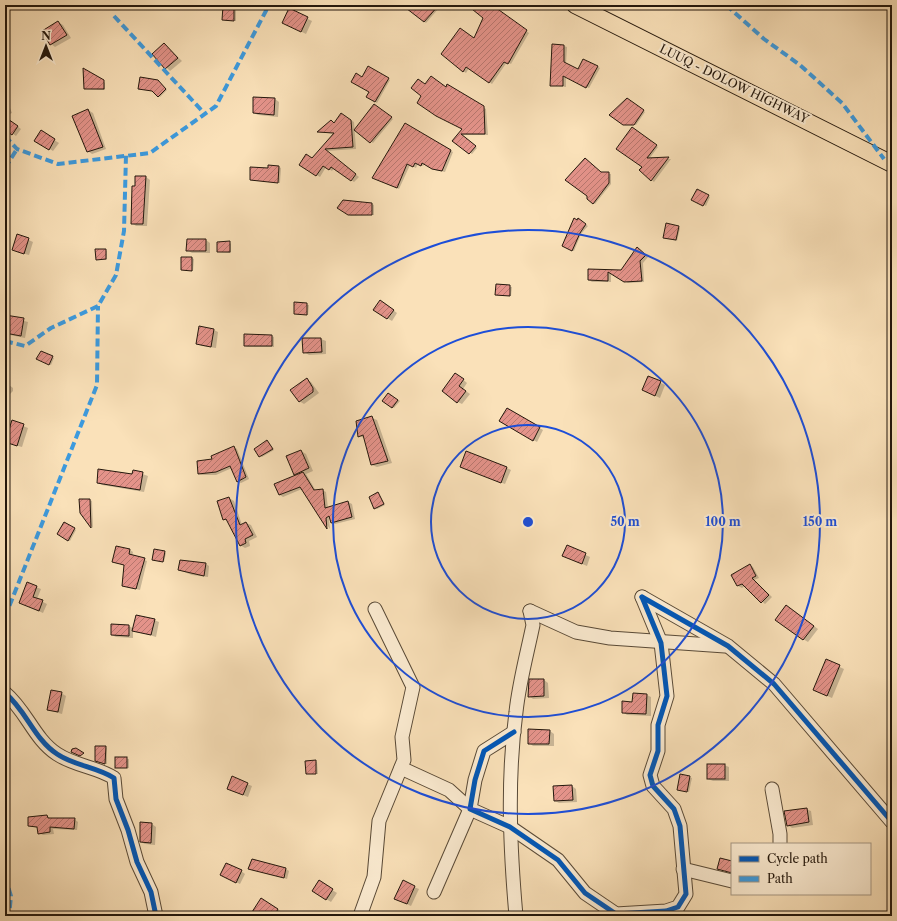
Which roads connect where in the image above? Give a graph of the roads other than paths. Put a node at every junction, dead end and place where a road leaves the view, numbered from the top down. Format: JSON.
{"nodes":[{"id":1,"x":575,"y":5,"type":"edge"},
{"id":2,"x":889,"y":161,"type":"edge"},
{"id":3,"x":375,"y":609,"type":"dead end"},
{"id":4,"x":660,"y":643,"type":"junction"},
{"id":5,"x":728,"y":646,"type":"junction"},
{"id":6,"x":5,"y":693,"type":"edge"},
{"id":7,"x":514,"y":732,"type":"junction"},
{"id":8,"x":401,"y":768,"type":"junction"},
{"id":9,"x":772,"y":789,"type":"dead end"},
{"id":10,"x":470,"y":809,"type":"junction"},
{"id":11,"x":892,"y":822,"type":"edge"},
{"id":12,"x":510,"y":827,"type":"junction"},
{"id":13,"x":780,"y":843,"type":"edge"},
{"id":14,"x":683,"y":870,"type":"junction"},
{"id":15,"x":731,"y":881,"type":"edge"},
{"id":16,"x":434,"y":892,"type":"dead end"},
{"id":17,"x":156,"y":916,"type":"edge"},
{"id":18,"x":360,"y":916,"type":"edge"},
{"id":19,"x":516,"y":916,"type":"edge"}],
"edges":[{"from":1,"to":2,"type":"main road","name":"LUUQ - DOLOW HIGHWAY"},
{"from":3,"to":8,"type":"street"},
{"from":4,"to":5,"type":"street"},
{"from":4,"to":5,"type":"street"},
{"from":4,"to":7,"type":"street"},
{"from":4,"to":14,"type":"street"},
{"from":5,"to":11,"type":"street"},
{"from":6,"to":17,"type":"street"},
{"from":7,"to":10,"type":"street"},
{"from":7,"to":12,"type":"street"},
{"from":8,"to":10,"type":"street"},
{"from":8,"to":18,"type":"street"},
{"from":9,"to":13,"type":"street"},
{"from":10,"to":12,"type":"street"},
{"from":10,"to":16,"type":"street"},
{"from":12,"to":14,"type":"street"},
{"from":12,"to":19,"type":"street"},
{"from":14,"to":15,"type":"street"}]}
